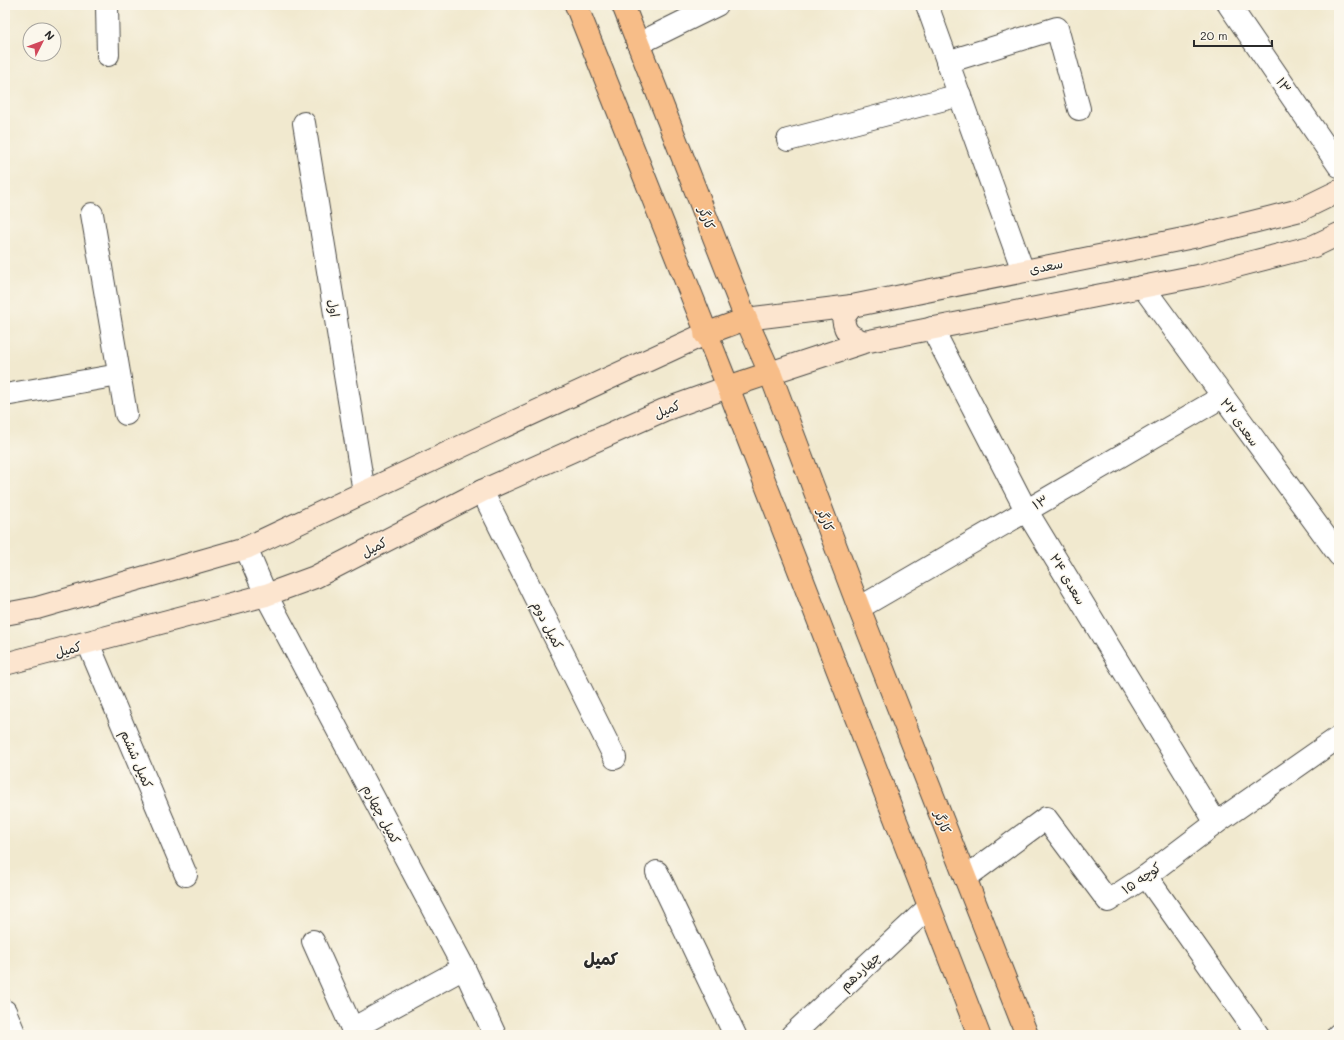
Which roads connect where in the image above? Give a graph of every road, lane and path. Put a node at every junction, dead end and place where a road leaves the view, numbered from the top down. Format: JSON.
{"nodes":[{"id":1,"x":107,"y":5,"type":"edge"},
{"id":2,"x":576,"y":5,"type":"edge"},
{"id":3,"x":623,"y":5,"type":"edge"},
{"id":4,"x":717,"y":5,"type":"edge"},
{"id":5,"x":927,"y":5,"type":"edge"},
{"id":6,"x":1229,"y":5,"type":"edge"},
{"id":7,"x":638,"y":44,"type":"junction"},
{"id":8,"x":108,"y":55,"type":"dead end"},
{"id":9,"x":947,"y":62,"type":"junction"},
{"id":10,"x":960,"y":95,"type":"junction"},
{"id":11,"x":1079,"y":109,"type":"dead end"},
{"id":12,"x":304,"y":123,"type":"dead end"},
{"id":13,"x":788,"y":140,"type":"dead end"},
{"id":14,"x":1339,"y":166,"type":"edge"},
{"id":15,"x":1339,"y":191,"type":"edge"},
{"id":16,"x":92,"y":214,"type":"dead end"},
{"id":17,"x":1339,"y":234,"type":"edge"},
{"id":18,"x":1023,"y":271,"type":"junction"},
{"id":19,"x":1143,"y":287,"type":"junction"},
{"id":20,"x":852,"y":306,"type":"junction"},
{"id":21,"x":746,"y":319,"type":"junction"},
{"id":22,"x":932,"y":328,"type":"junction"},
{"id":23,"x":705,"y":334,"type":"junction"},
{"id":24,"x":864,"y":342,"type":"junction"},
{"id":25,"x":770,"y":372,"type":"junction"},
{"id":26,"x":119,"y":374,"type":"junction"},
{"id":27,"x":728,"y":387,"type":"junction"},
{"id":28,"x":5,"y":395,"type":"edge"},
{"id":29,"x":1222,"y":397,"type":"junction"},
{"id":30,"x":126,"y":414,"type":"dead end"},
{"id":31,"x":482,"y":491,"type":"junction"},
{"id":32,"x":364,"y":492,"type":"junction"},
{"id":33,"x":1026,"y":510,"type":"junction"},
{"id":34,"x":246,"y":548,"type":"junction"},
{"id":35,"x":1339,"y":555,"type":"edge"},
{"id":36,"x":266,"y":595,"type":"junction"},
{"id":37,"x":859,"y":608,"type":"junction"},
{"id":38,"x":5,"y":614,"type":"edge"},
{"id":39,"x":88,"y":643,"type":"junction"},
{"id":40,"x":5,"y":664,"type":"edge"},
{"id":41,"x":1339,"y":737,"type":"edge"},
{"id":42,"x":615,"y":758,"type":"dead end"},
{"id":43,"x":1216,"y":823,"type":"junction"},
{"id":44,"x":658,"y":872,"type":"dead end"},
{"id":45,"x":186,"y":875,"type":"dead end"},
{"id":46,"x":1146,"y":876,"type":"junction"},
{"id":47,"x":965,"y":878,"type":"junction"},
{"id":48,"x":929,"y":907,"type":"junction"},
{"id":49,"x":313,"y":941,"type":"dead end"},
{"id":50,"x":464,"y":968,"type":"junction"},
{"id":51,"x":5,"y":1011,"type":"edge"},
{"id":52,"x":354,"y":1032,"type":"edge"},
{"id":53,"x":15,"y":1035,"type":"edge"},
{"id":54,"x":495,"y":1035,"type":"edge"},
{"id":55,"x":735,"y":1035,"type":"edge"},
{"id":56,"x":792,"y":1035,"type":"edge"},
{"id":57,"x":979,"y":1035,"type":"edge"},
{"id":58,"x":1027,"y":1035,"type":"edge"},
{"id":59,"x":1258,"y":1035,"type":"edge"}],
"edges":[{"from":1,"to":8,"type":"street"},
{"from":2,"to":23,"type":"main road"},
{"from":3,"to":7,"type":"main road","name":"کارگر"},
{"from":4,"to":7,"type":"street"},
{"from":5,"to":9,"type":"street"},
{"from":6,"to":14,"type":"street","name":"۱۳"},
{"from":7,"to":21,"type":"main road","name":"کارگر"},
{"from":9,"to":10,"type":"street"},
{"from":9,"to":11,"type":"street"},
{"from":10,"to":13,"type":"street"},
{"from":10,"to":18,"type":"street"},
{"from":12,"to":32,"type":"street","name":"اول"},
{"from":15,"to":18,"type":"street","name":"سعدی"},
{"from":16,"to":26,"type":"street"},
{"from":17,"to":19,"type":"street"},
{"from":18,"to":20,"type":"street","name":"سعدی"},
{"from":19,"to":22,"type":"street"},
{"from":19,"to":29,"type":"street","name":"سعدی ۲۲"},
{"from":20,"to":21,"type":"street","name":"سعدی"},
{"from":20,"to":24,"type":"street"},
{"from":21,"to":23,"type":"main road"},
{"from":21,"to":25,"type":"main road","name":"کارگر"},
{"from":22,"to":24,"type":"street"},
{"from":22,"to":33,"type":"street","name":"سعدی ۲۴"},
{"from":23,"to":27,"type":"main road"},
{"from":23,"to":32,"type":"street"},
{"from":24,"to":25,"type":"street"},
{"from":25,"to":27,"type":"main road"},
{"from":25,"to":37,"type":"main road","name":"کارگر"},
{"from":26,"to":28,"type":"street"},
{"from":26,"to":30,"type":"street"},
{"from":27,"to":31,"type":"street","name":"کمیل"},
{"from":27,"to":48,"type":"main road"},
{"from":29,"to":33,"type":"street","name":"۱۳"},
{"from":29,"to":35,"type":"street","name":"سعدی ۲۲"},
{"from":31,"to":36,"type":"street","name":"کمیل"},
{"from":31,"to":42,"type":"street","name":"کمیل دوم"},
{"from":32,"to":34,"type":"street"},
{"from":33,"to":37,"type":"street","name":"۱۳"},
{"from":33,"to":43,"type":"street","name":"سعدی ۲۴"},
{"from":34,"to":36,"type":"street","name":"کمیل چهارم"},
{"from":34,"to":38,"type":"street"},
{"from":36,"to":39,"type":"street","name":"کمیل"},
{"from":36,"to":50,"type":"street","name":"کمیل چهارم"},
{"from":37,"to":47,"type":"main road","name":"کارگر"},
{"from":39,"to":40,"type":"street","name":"کمیل"},
{"from":39,"to":45,"type":"street","name":"کمیل ششم"},
{"from":41,"to":43,"type":"street","name":"کوچه ۱۵"},
{"from":43,"to":46,"type":"street","name":"کوچه ۱۵"},
{"from":44,"to":55,"type":"street"},
{"from":46,"to":47,"type":"street","name":"کوچه ۱۵"},
{"from":46,"to":59,"type":"street"},
{"from":47,"to":58,"type":"main road","name":"کارگر"},
{"from":48,"to":56,"type":"street","name":"چهاردهم"},
{"from":48,"to":57,"type":"main road"},
{"from":49,"to":52,"type":"street"},
{"from":50,"to":52,"type":"street"},
{"from":50,"to":54,"type":"street","name":"کمیل چهارم"},
{"from":51,"to":53,"type":"street"}]}
